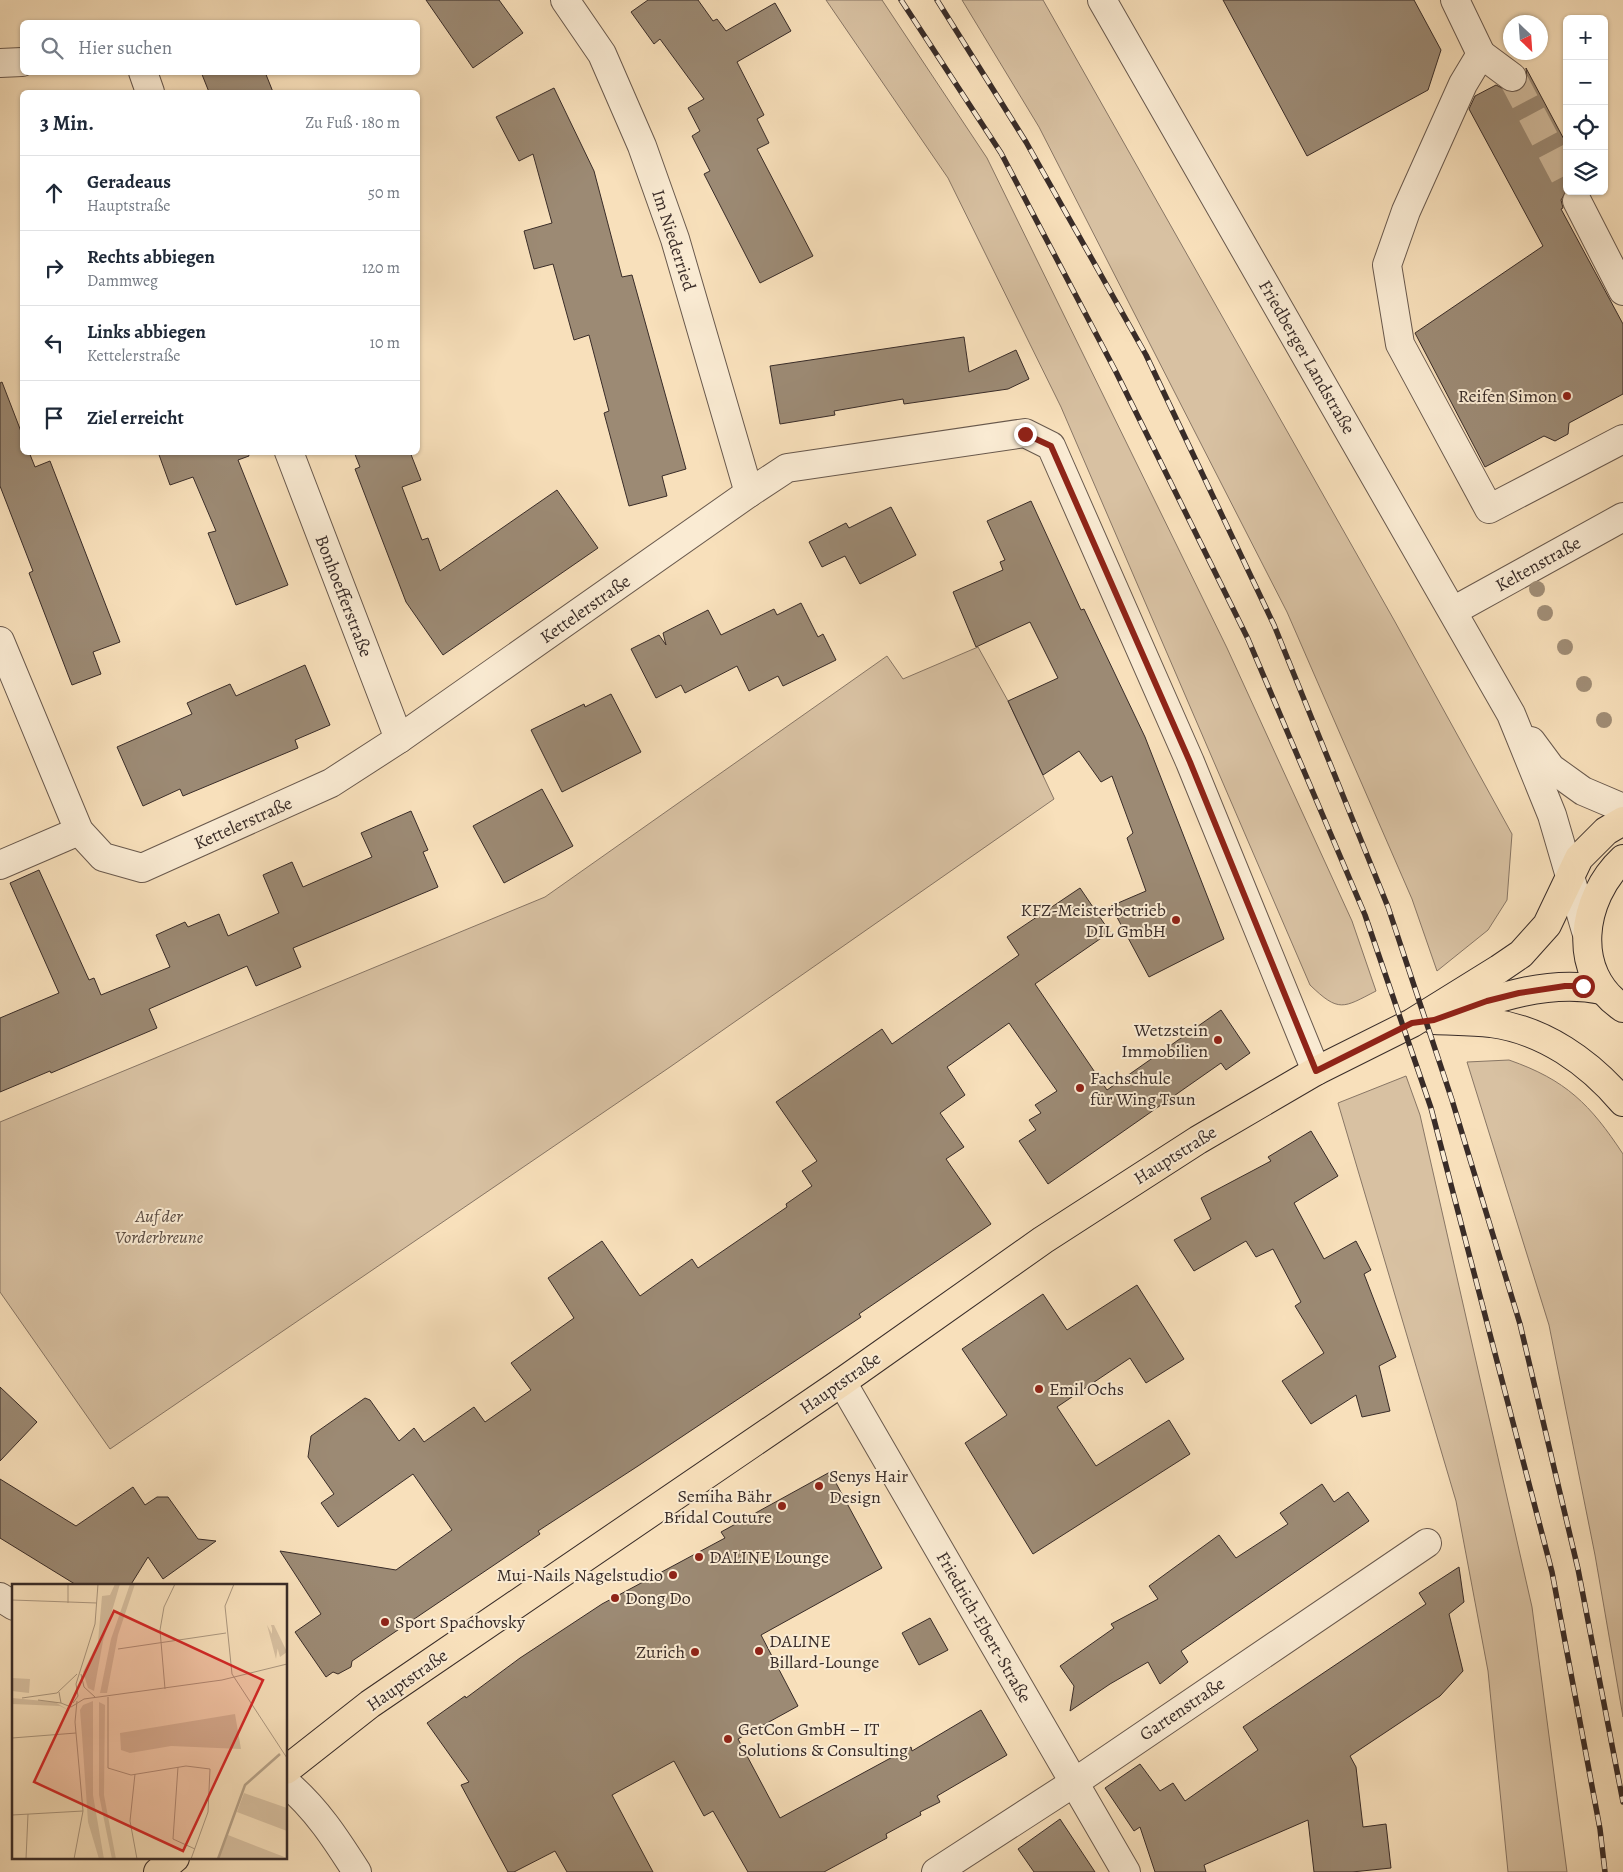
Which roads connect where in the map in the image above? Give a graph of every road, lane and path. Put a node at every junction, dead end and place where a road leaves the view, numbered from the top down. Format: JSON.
{"nodes":[{"id":1,"x":565,"y":0,"type":"edge"},
{"id":2,"x":1102,"y":0,"type":"edge"},
{"id":3,"x":1455,"y":0,"type":"edge"},
{"id":4,"x":1481,"y":54,"type":"junction"},
{"id":5,"x":20,"y":62,"type":"edge"},
{"id":6,"x":0,"y":63,"type":"edge"},
{"id":7,"x":144,"y":75,"type":"edge"},
{"id":8,"x":1512,"y":77,"type":"tunnel mouth"},
{"id":9,"x":149,"y":90,"type":"edge"},
{"id":10,"x":1577,"y":201,"type":"dead end"},
{"id":11,"x":1623,"y":291,"type":"edge"},
{"id":12,"x":1623,"y":439,"type":"edge"},
{"id":13,"x":290,"y":455,"type":"edge"},
{"id":14,"x":749,"y":493,"type":"junction"},
{"id":15,"x":1623,"y":518,"type":"edge"},
{"id":16,"x":1453,"y":611,"type":"junction"},
{"id":17,"x":0,"y":641,"type":"edge"},
{"id":18,"x":1511,"y":714,"type":"junction"},
{"id":19,"x":400,"y":739,"type":"junction"},
{"id":20,"x":1623,"y":808,"type":"edge"},
{"id":21,"x":1623,"y":821,"type":"edge"},
{"id":22,"x":79,"y":830,"type":"junction"},
{"id":23,"x":1623,"y":859,"type":"edge"},
{"id":24,"x":0,"y":865,"type":"edge"},
{"id":25,"x":1570,"y":875,"type":"junction"},
{"id":26,"x":1586,"y":931,"type":"junction"},
{"id":27,"x":1602,"y":990,"type":"junction"},
{"id":28,"x":1623,"y":1008,"type":"edge"},
{"id":29,"x":1423,"y":1022,"type":"junction"},
{"id":30,"x":1316,"y":1071,"type":"junction"},
{"id":31,"x":1623,"y":1102,"type":"edge"},
{"id":32,"x":842,"y":1382,"type":"junction"},
{"id":33,"x":1427,"y":1543,"type":"dead end"},
{"id":34,"x":0,"y":1597,"type":"edge"},
{"id":35,"x":12,"y":1605,"type":"edge"},
{"id":36,"x":288,"y":1768,"type":"edge"},
{"id":37,"x":1075,"y":1782,"type":"junction"},
{"id":38,"x":288,"y":1785,"type":"edge"},
{"id":39,"x":173,"y":1860,"type":"edge"},
{"id":40,"x":158,"y":1872,"type":"edge"},
{"id":41,"x":357,"y":1872,"type":"edge"},
{"id":42,"x":936,"y":1872,"type":"edge"},
{"id":43,"x":1126,"y":1872,"type":"edge"}],
"edges":[{"from":1,"to":14,"type":"street","name":"Im Niederried"},
{"from":2,"to":16,"type":"street","name":"Friedberger Landstraße"},
{"from":3,"to":4,"type":"street"},
{"from":4,"to":8,"type":"street"},
{"from":4,"to":12,"type":"street"},
{"from":5,"to":6,"type":"street"},
{"from":7,"to":9,"type":"street"},
{"from":10,"to":11,"type":"street"},
{"from":13,"to":19,"type":"street","name":"Bonhoefferstraße"},
{"from":14,"to":19,"type":"street","name":"Kettelerstraße"},
{"from":14,"to":30,"type":"street","name":"Kettelerstraße"},
{"from":15,"to":16,"type":"street","name":"Keltenstraße"},
{"from":16,"to":18,"type":"street","name":"Friedberger Landstraße"},
{"from":17,"to":22,"type":"street"},
{"from":18,"to":20,"type":"street","name":"Friedberger Landstraße"},
{"from":18,"to":25,"type":"street","name":"Friedberger Landstraße"},
{"from":19,"to":22,"type":"street","name":"Kettelerstraße"},
{"from":21,"to":25,"type":"main road"},
{"from":22,"to":24,"type":"street"},
{"from":23,"to":26,"type":"main road","name":"Friedberger Landstraße"},
{"from":25,"to":26,"type":"street","name":"Friedberger Landstraße"},
{"from":25,"to":29,"type":"main road","name":"Hauptstraße"},
{"from":26,"to":27,"type":"main road","name":"Friedberger Landstraße"},
{"from":27,"to":28,"type":"main road","name":"Friedberger Landstraße"},
{"from":27,"to":29,"type":"main road","name":"Hauptstraße"},
{"from":29,"to":30,"type":"main road","name":"Hauptstraße"},
{"from":29,"to":31,"type":"main road"},
{"from":30,"to":32,"type":"main road","name":"Hauptstraße"},
{"from":32,"to":36,"type":"main road","name":"Hauptstraße"},
{"from":32,"to":37,"type":"street","name":"Friedrich-Ebert-Straße"},
{"from":33,"to":37,"type":"street","name":"Gartenstraße"},
{"from":34,"to":35,"type":"street"},
{"from":37,"to":42,"type":"street","name":"Gartenstraße"},
{"from":37,"to":43,"type":"street","name":"Friedrich-Ebert-Straße"},
{"from":38,"to":41,"type":"street"},
{"from":39,"to":40,"type":"main road"}]}
